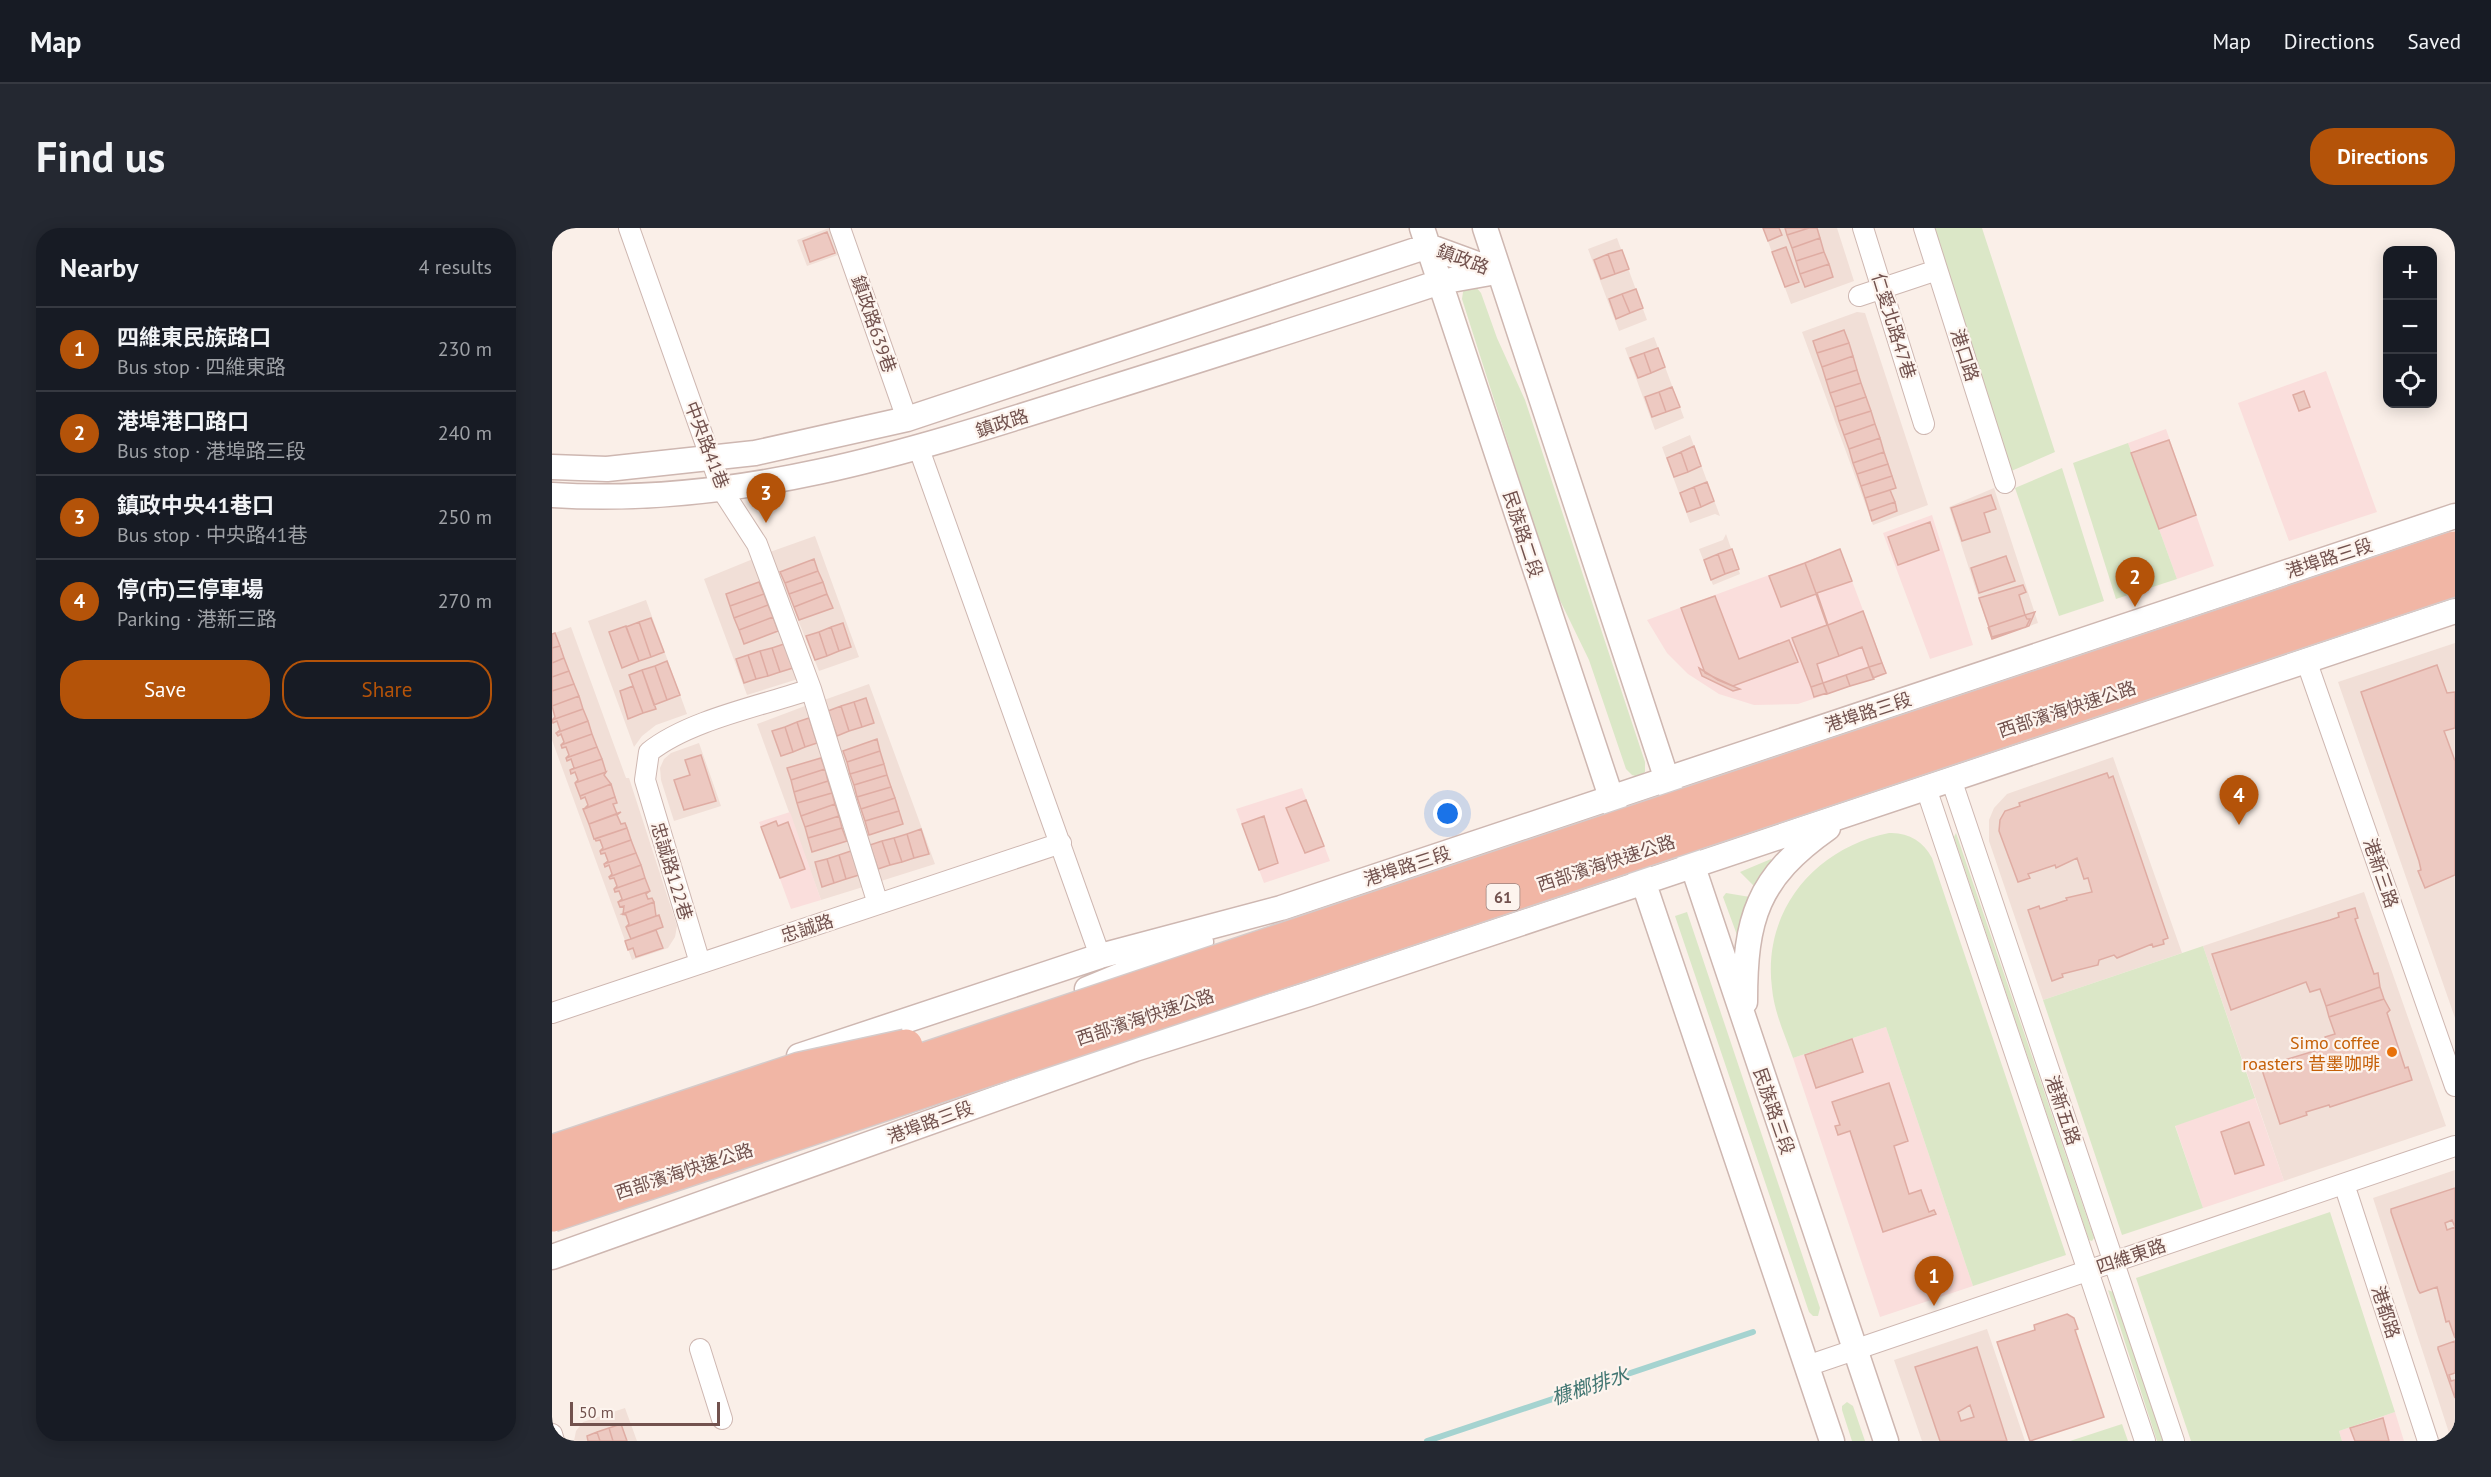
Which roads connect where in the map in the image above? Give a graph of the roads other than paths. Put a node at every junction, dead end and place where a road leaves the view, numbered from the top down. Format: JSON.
{"nodes":[{"id":1,"x":629,"y":228,"type":"edge"},
{"id":2,"x":840,"y":228,"type":"edge"},
{"id":3,"x":1485,"y":228,"type":"edge"},
{"id":4,"x":1863,"y":228,"type":"edge"},
{"id":5,"x":1924,"y":228,"type":"edge"},
{"id":6,"x":1425,"y":237,"type":"edge"},
{"id":7,"x":1937,"y":270,"type":"junction"},
{"id":8,"x":1499,"y":272,"type":"junction"},
{"id":9,"x":1440,"y":282,"type":"junction"},
{"id":10,"x":1882,"y":288,"type":"junction"},
{"id":11,"x":1859,"y":296,"type":"dead end"},
{"id":12,"x":907,"y":419,"type":"junction"},
{"id":13,"x":1924,"y":424,"type":"dead end"},
{"id":14,"x":919,"y":449,"type":"junction"},
{"id":15,"x":710,"y":457,"type":"junction"},
{"id":16,"x":552,"y":467,"type":"edge"},
{"id":17,"x":2005,"y":483,"type":"dead end"},
{"id":18,"x":722,"y":490,"type":"junction"},
{"id":19,"x":552,"y":495,"type":"edge"},
{"id":20,"x":2455,"y":516,"type":"edge"},
{"id":21,"x":2455,"y":548,"type":"edge"},
{"id":22,"x":2455,"y":579,"type":"edge"},
{"id":23,"x":2455,"y":611,"type":"edge"},
{"id":24,"x":2306,"y":660,"type":"junction"},
{"id":25,"x":811,"y":689,"type":"junction"},
{"id":26,"x":1667,"y":779,"type":"junction"},
{"id":27,"x":1952,"y":779,"type":"junction"},
{"id":28,"x":1926,"y":788,"type":"junction"},
{"id":29,"x":1610,"y":798,"type":"junction"},
{"id":30,"x":1847,"y":814,"type":"junction"},
{"id":31,"x":1061,"y":843,"type":"junction"},
{"id":32,"x":1692,"y":866,"type":"junction"},
{"id":33,"x":1644,"y":882,"type":"junction"},
{"id":34,"x":878,"y":904,"type":"junction"},
{"id":35,"x":1281,"y":908,"type":"junction"},
{"id":36,"x":1101,"y":956,"type":"junction"},
{"id":37,"x":700,"y":963,"type":"junction"},
{"id":38,"x":1309,"y":994,"type":"junction"},
{"id":39,"x":552,"y":1013,"type":"edge"},
{"id":40,"x":1063,"y":1013,"type":"junction"},
{"id":41,"x":1745,"y":1023,"type":"junction"},
{"id":42,"x":2455,"y":1086,"type":"edge"},
{"id":43,"x":552,"y":1137,"type":"edge"},
{"id":44,"x":2455,"y":1146,"type":"edge"},
{"id":45,"x":552,"y":1152,"type":"edge"},
{"id":46,"x":552,"y":1168,"type":"edge"},
{"id":47,"x":552,"y":1184,"type":"edge"},
{"id":48,"x":2344,"y":1184,"type":"junction"},
{"id":49,"x":552,"y":1215,"type":"edge"},
{"id":50,"x":552,"y":1231,"type":"edge"},
{"id":51,"x":552,"y":1257,"type":"edge"},
{"id":52,"x":2114,"y":1262,"type":"junction"},
{"id":53,"x":2088,"y":1271,"type":"junction"},
{"id":54,"x":700,"y":1349,"type":"dead end"},
{"id":55,"x":1855,"y":1350,"type":"junction"},
{"id":56,"x":1807,"y":1366,"type":"junction"},
{"id":57,"x":722,"y":1419,"type":"dead end"},
{"id":58,"x":552,"y":1434,"type":"edge"},
{"id":59,"x":554,"y":1441,"type":"edge"},
{"id":60,"x":1832,"y":1441,"type":"edge"},
{"id":61,"x":1886,"y":1441,"type":"edge"},
{"id":62,"x":2145,"y":1441,"type":"edge"},
{"id":63,"x":2174,"y":1441,"type":"edge"},
{"id":64,"x":2428,"y":1441,"type":"edge"}],
"edges":[{"from":1,"to":15,"type":"street","name":"中央路41巷"},
{"from":2,"to":12,"type":"street","name":"鎮政路639巷"},
{"from":3,"to":8,"type":"street"},
{"from":4,"to":10,"type":"street","name":"仁愛北路47巷"},
{"from":5,"to":7,"type":"street","name":"港口路"},
{"from":6,"to":8,"type":"street","name":"鎮政路"},
{"from":6,"to":9,"type":"street","name":"民族路二段"},
{"from":6,"to":12,"type":"street","name":"鎮政路"},
{"from":7,"to":10,"type":"street"},
{"from":7,"to":17,"type":"street","name":"港口路"},
{"from":8,"to":9,"type":"street","name":"鎮政路"},
{"from":8,"to":26,"type":"street"},
{"from":9,"to":14,"type":"street","name":"鎮政路"},
{"from":9,"to":29,"type":"street","name":"民族路二段"},
{"from":10,"to":11,"type":"street"},
{"from":10,"to":13,"type":"street","name":"仁愛北路47巷"},
{"from":12,"to":15,"type":"street","name":"鎮政路"},
{"from":14,"to":18,"type":"street","name":"鎮政路"},
{"from":14,"to":31,"type":"street"},
{"from":15,"to":16,"type":"street","name":"鎮政路"},
{"from":15,"to":18,"type":"street","name":"中央路41巷"},
{"from":18,"to":19,"type":"street","name":"鎮政路"},
{"from":18,"to":25,"type":"street","name":"中央路41巷"},
{"from":20,"to":26,"type":"street","name":"港埠路三段"},
{"from":21,"to":40,"type":"highway","name":"西部濱海快速公路","number":"61","bridge":true},
{"from":22,"to":49,"type":"highway","name":"西部濱海快速公路","number":"61","bridge":true},
{"from":23,"to":24,"type":"street","name":"港埠路三段"},
{"from":24,"to":27,"type":"street","name":"港埠路三段"},
{"from":24,"to":42,"type":"street","name":"港新三路"},
{"from":25,"to":34,"type":"street","name":"中央路41巷"},
{"from":25,"to":37,"type":"street","name":"忠誠路122巷"},
{"from":26,"to":29,"type":"street","name":"港埠路三段"},
{"from":26,"to":32,"type":"street","name":"民族路三段"},
{"from":27,"to":28,"type":"street","name":"港埠路三段"},
{"from":27,"to":52,"type":"street","name":"港新五路"},
{"from":28,"to":30,"type":"street","name":"港埠路三段"},
{"from":28,"to":53,"type":"street","name":"港新五路"},
{"from":29,"to":33,"type":"street","name":"民族路二段"},
{"from":29,"to":35,"type":"street","name":"港埠路三段"},
{"from":30,"to":32,"type":"street","name":"港埠路三段"},
{"from":30,"to":41,"type":"street"},
{"from":31,"to":34,"type":"street","name":"忠誠路"},
{"from":31,"to":36,"type":"street"},
{"from":32,"to":33,"type":"street","name":"港埠路三段"},
{"from":32,"to":41,"type":"street","name":"民族路三段"},
{"from":33,"to":38,"type":"street","name":"港埠路三段"},
{"from":33,"to":56,"type":"street"},
{"from":34,"to":37,"type":"street","name":"忠誠路"},
{"from":35,"to":36,"type":"street","name":"港埠路三段"},
{"from":35,"to":46,"type":"street","name":"港埠路三段"},
{"from":36,"to":43,"type":"street","name":"港埠路三段"},
{"from":37,"to":39,"type":"street","name":"忠誠路"},
{"from":38,"to":50,"type":"street","name":"港埠路三段"},
{"from":38,"to":51,"type":"street","name":"港埠路三段"},
{"from":40,"to":45,"type":"highway","bridge":true},
{"from":40,"to":47,"type":"highway","name":"西部濱海快速公路","number":"61","bridge":true},
{"from":41,"to":55,"type":"street","name":"民族路三段"},
{"from":44,"to":48,"type":"street","name":"四維東路"},
{"from":48,"to":52,"type":"street","name":"四維東路"},
{"from":48,"to":64,"type":"street","name":"港都路"},
{"from":52,"to":53,"type":"street","name":"四維東路"},
{"from":52,"to":63,"type":"street","name":"港新五路"},
{"from":53,"to":55,"type":"street","name":"四維東路"},
{"from":53,"to":62,"type":"street","name":"港新五路"},
{"from":54,"to":57,"type":"street"},
{"from":55,"to":56,"type":"street","name":"四維東路"},
{"from":55,"to":61,"type":"street","name":"民族路三段"},
{"from":56,"to":60,"type":"street"},
{"from":58,"to":59,"type":"street"}]}
